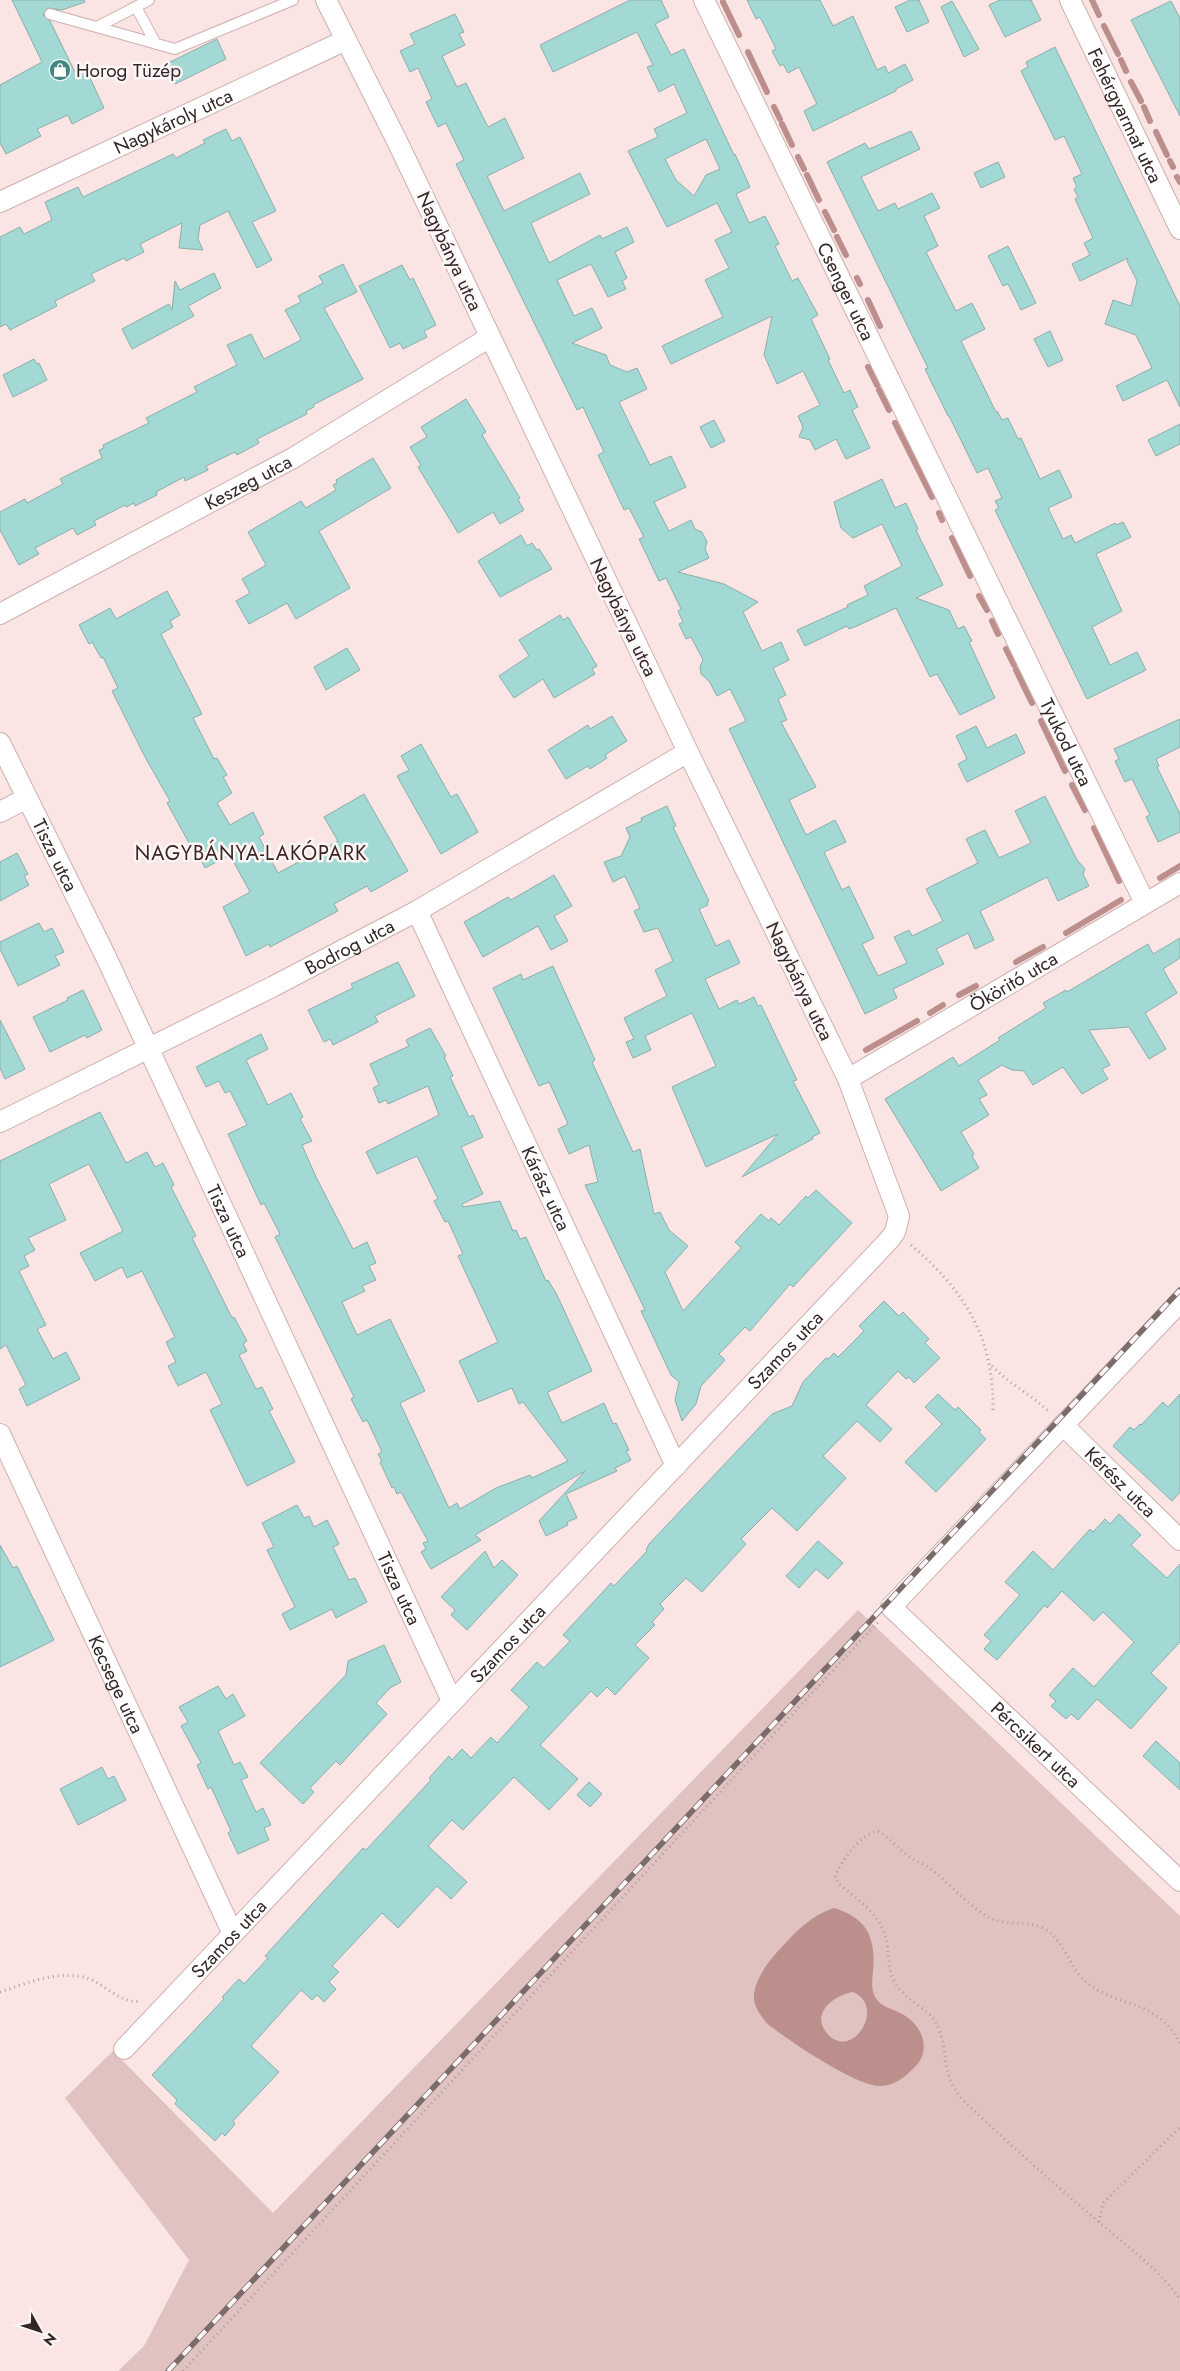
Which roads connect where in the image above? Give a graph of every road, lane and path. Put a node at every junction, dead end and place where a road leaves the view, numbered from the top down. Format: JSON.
{"nodes":[{"id":1,"x":150,"y":0,"type":"edge"},
{"id":2,"x":293,"y":0,"type":"edge"},
{"id":3,"x":326,"y":0,"type":"edge"},
{"id":4,"x":704,"y":0,"type":"edge"},
{"id":5,"x":1070,"y":0,"type":"edge"},
{"id":6,"x":136,"y":7,"type":"junction"},
{"id":7,"x":50,"y":14,"type":"dead end"},
{"id":8,"x":96,"y":27,"type":"junction"},
{"id":9,"x":346,"y":40,"type":"junction"},
{"id":10,"x":156,"y":44,"type":"junction"},
{"id":11,"x":0,"y":202,"type":"edge"},
{"id":12,"x":1180,"y":229,"type":"edge"},
{"id":13,"x":490,"y":337,"type":"junction"},
{"id":14,"x":987,"y":583,"type":"joint"},
{"id":15,"x":0,"y":614,"type":"edge"},
{"id":16,"x":0,"y":743,"type":"edge"},
{"id":17,"x":688,"y":752,"type":"junction"},
{"id":18,"x":27,"y":798,"type":"junction"},
{"id":19,"x":0,"y":812,"type":"edge"},
{"id":20,"x":1180,"y":883,"type":"edge"},
{"id":21,"x":1145,"y":903,"type":"junction"},
{"id":22,"x":417,"y":911,"type":"junction"},
{"id":23,"x":148,"y":1048,"type":"junction"},
{"id":24,"x":848,"y":1079,"type":"junction"},
{"id":25,"x":0,"y":1122,"type":"edge"},
{"id":26,"x":893,"y":1235,"type":"junction"},
{"id":27,"x":1180,"y":1302,"type":"edge"},
{"id":28,"x":991,"y":1366,"type":"junction"},
{"id":29,"x":993,"y":1410,"type":"dead end"},
{"id":30,"x":1063,"y":1425,"type":"junction"},
{"id":31,"x":0,"y":1434,"type":"edge"},
{"id":32,"x":676,"y":1466,"type":"junction"},
{"id":33,"x":1180,"y":1540,"type":"edge"},
{"id":34,"x":892,"y":1606,"type":"junction"},
{"id":35,"x":452,"y":1701,"type":"junction"},
{"id":36,"x":1180,"y":1881,"type":"edge"},
{"id":37,"x":233,"y":1934,"type":"junction"},
{"id":38,"x":0,"y":1992,"type":"edge"},
{"id":39,"x":144,"y":2000,"type":"dead end"},
{"id":40,"x":1180,"y":2043,"type":"edge"},
{"id":41,"x":124,"y":2049,"type":"dead end"},
{"id":42,"x":1180,"y":2127,"type":"edge"},
{"id":43,"x":1099,"y":2223,"type":"junction"},
{"id":44,"x":1180,"y":2299,"type":"edge"},
{"id":45,"x":183,"y":2371,"type":"edge"}],
"edges":[{"from":1,"to":6,"type":"lane"},
{"from":2,"to":10,"type":"lane"},
{"from":3,"to":9,"type":"street","name":"Nagybánya utca"},
{"from":4,"to":14,"type":"street","name":"Csenger utca"},
{"from":5,"to":12,"type":"street","name":"Fehérgyarmat utca"},
{"from":6,"to":8,"type":"lane"},
{"from":6,"to":10,"type":"lane"},
{"from":7,"to":8,"type":"lane"},
{"from":8,"to":10,"type":"lane"},
{"from":9,"to":11,"type":"street","name":"Nagykároly utca"},
{"from":9,"to":13,"type":"street","name":"Nagybánya utca"},
{"from":13,"to":15,"type":"street","name":"Keszeg utca"},
{"from":13,"to":17,"type":"street","name":"Nagybánya utca"},
{"from":14,"to":21,"type":"street","name":"Tyukod utca"},
{"from":16,"to":18,"type":"street","name":"Tisza utca"},
{"from":17,"to":22,"type":"street","name":"Bodrog utca"},
{"from":17,"to":24,"type":"street","name":"Nagybánya utca"},
{"from":18,"to":19,"type":"street"},
{"from":18,"to":23,"type":"street","name":"Tisza utca"},
{"from":20,"to":21,"type":"street","name":"Ököritó utca"},
{"from":21,"to":24,"type":"street","name":"Ököritó utca"},
{"from":22,"to":23,"type":"street","name":"Bodrog utca"},
{"from":22,"to":32,"type":"street","name":"Kárász utca"},
{"from":23,"to":25,"type":"street","name":"Bodrog utca"},
{"from":23,"to":35,"type":"street","name":"Tisza utca"},
{"from":24,"to":26,"type":"street","name":"Nagybánya utca"},
{"from":26,"to":28,"type":"path"},
{"from":26,"to":32,"type":"street","name":"Szamos utca"},
{"from":27,"to":30,"type":"street"},
{"from":28,"to":29,"type":"path"},
{"from":28,"to":30,"type":"path"},
{"from":30,"to":33,"type":"street","name":"Kérész utca"},
{"from":30,"to":34,"type":"street"},
{"from":31,"to":37,"type":"street","name":"Kecsege utca"},
{"from":32,"to":35,"type":"street","name":"Szamos utca"},
{"from":34,"to":36,"type":"street","name":"Pércsikert utca"},
{"from":34,"to":45,"type":"path"},
{"from":35,"to":37,"type":"street","name":"Szamos utca"},
{"from":37,"to":41,"type":"street","name":"Szamos utca"},
{"from":38,"to":39,"type":"path"},
{"from":40,"to":43,"type":"path"},
{"from":42,"to":43,"type":"path"},
{"from":43,"to":44,"type":"path"}]}
